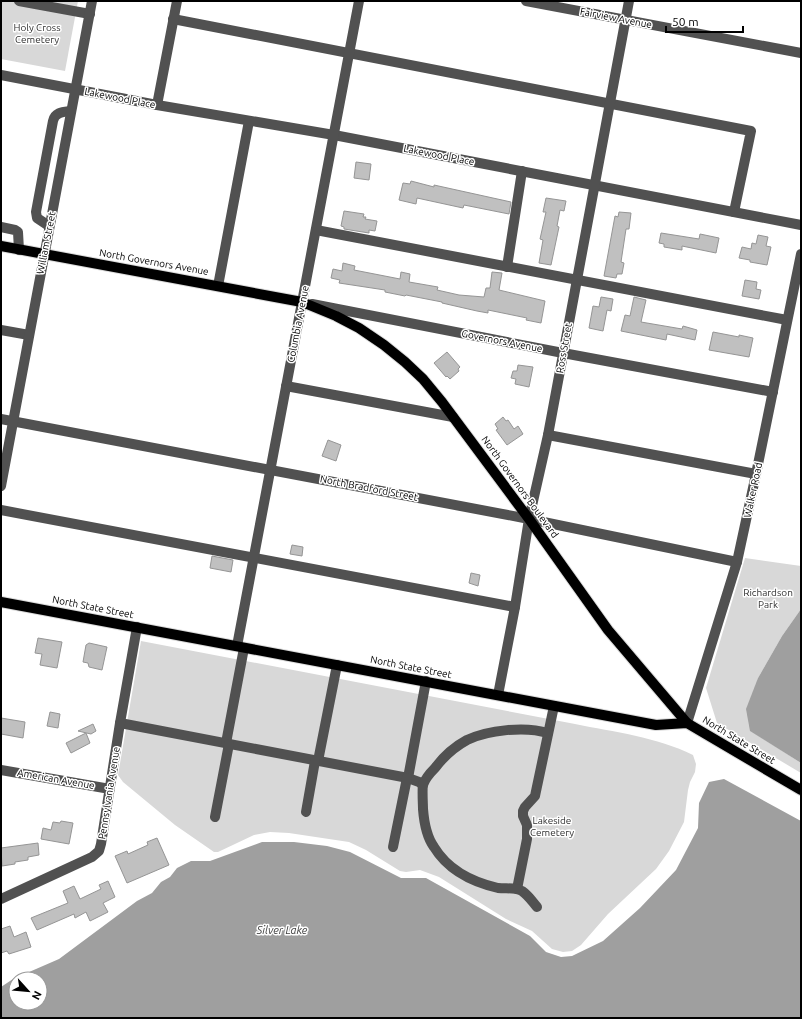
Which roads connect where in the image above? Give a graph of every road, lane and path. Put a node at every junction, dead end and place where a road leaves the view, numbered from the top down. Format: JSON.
{"nodes":[{"id":1,"x":19,"y":1,"type":"edge"},
{"id":2,"x":92,"y":1,"type":"edge"},
{"id":3,"x":177,"y":1,"type":"edge"},
{"id":4,"x":360,"y":1,"type":"edge"},
{"id":5,"x":526,"y":1,"type":"edge"},
{"id":6,"x":628,"y":1,"type":"edge"},
{"id":7,"x":90,"y":14,"type":"junction"},
{"id":8,"x":173,"y":19,"type":"junction"},
{"id":9,"x":625,"y":19,"type":"junction"},
{"id":10,"x":350,"y":53,"type":"junction"},
{"id":11,"x":801,"y":53,"type":"edge"},
{"id":12,"x":1,"y":75,"type":"edge"},
{"id":13,"x":75,"y":89,"type":"junction"},
{"id":14,"x":610,"y":102,"type":"junction"},
{"id":15,"x":157,"y":105,"type":"junction"},
{"id":16,"x":71,"y":111,"type":"junction"},
{"id":17,"x":249,"y":121,"type":"junction"},
{"id":18,"x":334,"y":136,"type":"junction"},
{"id":19,"x":522,"y":171,"type":"junction"},
{"id":20,"x":594,"y":185,"type":"junction"},
{"id":21,"x":734,"y":212,"type":"junction"},
{"id":22,"x":1,"y":226,"type":"edge"},
{"id":23,"x":49,"y":226,"type":"junction"},
{"id":24,"x":801,"y":226,"type":"edge"},
{"id":25,"x":316,"y":230,"type":"junction"},
{"id":26,"x":1,"y":246,"type":"edge"},
{"id":27,"x":19,"y":250,"type":"junction"},
{"id":28,"x":801,"y":254,"type":"edge"},
{"id":29,"x":44,"y":255,"type":"junction"},
{"id":30,"x":507,"y":267,"type":"junction"},
{"id":31,"x":576,"y":280,"type":"junction"},
{"id":32,"x":798,"y":283,"type":"edge"},
{"id":33,"x":218,"y":286,"type":"junction"},
{"id":34,"x":302,"y":302,"type":"junction"},
{"id":35,"x":788,"y":320,"type":"junction"},
{"id":36,"x":1,"y":330,"type":"edge"},
{"id":37,"x":29,"y":335,"type":"junction"},
{"id":38,"x":563,"y":353,"type":"junction"},
{"id":39,"x":286,"y":386,"type":"junction"},
{"id":40,"x":773,"y":392,"type":"junction"},
{"id":41,"x":453,"y":417,"type":"junction"},
{"id":42,"x":1,"y":419,"type":"edge"},
{"id":43,"x":13,"y":421,"type":"junction"},
{"id":44,"x":548,"y":435,"type":"junction"},
{"id":45,"x":270,"y":470,"type":"junction"},
{"id":46,"x":756,"y":474,"type":"junction"},
{"id":47,"x":1,"y":486,"type":"edge"},
{"id":48,"x":1,"y":510,"type":"edge"},
{"id":49,"x":529,"y":519,"type":"junction"},
{"id":50,"x":254,"y":558,"type":"junction"},
{"id":51,"x":737,"y":562,"type":"junction"},
{"id":52,"x":1,"y":602,"type":"edge"},
{"id":53,"x":515,"y":607,"type":"junction"},
{"id":54,"x":137,"y":627,"type":"junction"},
{"id":55,"x":240,"y":647,"type":"junction"},
{"id":56,"x":337,"y":665,"type":"junction"},
{"id":57,"x":426,"y":681,"type":"junction"},
{"id":58,"x":498,"y":696,"type":"junction"},
{"id":59,"x":554,"y":706,"type":"junction"},
{"id":60,"x":120,"y":723,"type":"junction"},
{"id":61,"x":688,"y":723,"type":"junction"},
{"id":62,"x":548,"y":733,"type":"junction"},
{"id":63,"x":228,"y":743,"type":"junction"},
{"id":64,"x":317,"y":761,"type":"junction"},
{"id":65,"x":1,"y":770,"type":"edge"},
{"id":66,"x":408,"y":778,"type":"junction"},
{"id":67,"x":423,"y":785,"type":"junction"},
{"id":68,"x":110,"y":789,"type":"junction"},
{"id":69,"x":801,"y":790,"type":"edge"},
{"id":70,"x":306,"y":812,"type":"dead end"},
{"id":71,"x":216,"y":817,"type":"dead end"},
{"id":72,"x":393,"y":847,"type":"dead end"},
{"id":73,"x":517,"y":889,"type":"junction"},
{"id":74,"x":1,"y":899,"type":"edge"},
{"id":75,"x":537,"y":907,"type":"dead end"}],
"edges":[{"from":1,"to":7,"type":"street"},
{"from":2,"to":7,"type":"street","name":"William Street"},
{"from":3,"to":8,"type":"street"},
{"from":4,"to":10,"type":"street","name":"Columbia Avenue"},
{"from":5,"to":9,"type":"street","name":"Fairview Avenue"},
{"from":6,"to":9,"type":"street","name":"Ross Street"},
{"from":7,"to":13,"type":"street","name":"William Street"},
{"from":8,"to":10,"type":"street"},
{"from":8,"to":15,"type":"street"},
{"from":9,"to":11,"type":"street","name":"Fairview Avenue"},
{"from":9,"to":14,"type":"street","name":"Ross Street"},
{"from":10,"to":14,"type":"street"},
{"from":10,"to":18,"type":"street","name":"Columbia Avenue"},
{"from":12,"to":13,"type":"street","name":"Lakewood Place"},
{"from":13,"to":15,"type":"street","name":"Lakewood Place"},
{"from":13,"to":16,"type":"street","name":"William Street"},
{"from":14,"to":20,"type":"street","name":"Ross Street"},
{"from":14,"to":21,"type":"street"},
{"from":15,"to":17,"type":"street","name":"Lakewood Place"},
{"from":16,"to":23,"type":"street","name":"William Street"},
{"from":16,"to":23,"type":"street"},
{"from":17,"to":18,"type":"street","name":"Lakewood Place"},
{"from":17,"to":33,"type":"street"},
{"from":18,"to":19,"type":"street","name":"Lakewood Place"},
{"from":18,"to":25,"type":"street","name":"Columbia Avenue"},
{"from":19,"to":20,"type":"street","name":"Lakewood Place"},
{"from":19,"to":30,"type":"street"},
{"from":20,"to":21,"type":"street","name":"Lakewood Place"},
{"from":20,"to":31,"type":"street","name":"Ross Street"},
{"from":21,"to":24,"type":"street","name":"Lakewood Place"},
{"from":22,"to":27,"type":"street"},
{"from":23,"to":29,"type":"street","name":"William Street"},
{"from":25,"to":30,"type":"street"},
{"from":25,"to":34,"type":"street","name":"Columbia Avenue"},
{"from":26,"to":27,"type":"main road","name":"North Governors Avenue"},
{"from":27,"to":29,"type":"main road","name":"North Governors Avenue"},
{"from":28,"to":32,"type":"street","name":"Walker Road"},
{"from":29,"to":33,"type":"main road","name":"North Governors Avenue"},
{"from":29,"to":37,"type":"street","name":"William Street"},
{"from":30,"to":31,"type":"street"},
{"from":31,"to":35,"type":"street"},
{"from":31,"to":38,"type":"street","name":"Ross Street"},
{"from":32,"to":35,"type":"street","name":"Walker Road"},
{"from":33,"to":34,"type":"main road","name":"North Governors Avenue"},
{"from":34,"to":38,"type":"street","name":"Governors Avenue"},
{"from":34,"to":39,"type":"street","name":"Columbia Avenue"},
{"from":34,"to":41,"type":"main road","name":"North Governors Boulevard"},
{"from":35,"to":40,"type":"street","name":"Walker Road"},
{"from":36,"to":37,"type":"street"},
{"from":37,"to":43,"type":"street","name":"William Street"},
{"from":38,"to":40,"type":"street","name":"Governors Avenue"},
{"from":38,"to":44,"type":"street","name":"Ross Street"},
{"from":39,"to":41,"type":"street"},
{"from":39,"to":45,"type":"street","name":"Columbia Avenue"},
{"from":40,"to":46,"type":"street","name":"Walker Road"},
{"from":41,"to":49,"type":"main road","name":"North Governors Boulevard"},
{"from":42,"to":43,"type":"street","name":"North Bradford Street"},
{"from":43,"to":45,"type":"street","name":"North Bradford Street"},
{"from":43,"to":47,"type":"street","name":"William Street"},
{"from":44,"to":46,"type":"street"},
{"from":44,"to":49,"type":"street","name":"Ross Street"},
{"from":45,"to":49,"type":"street","name":"North Bradford Street"},
{"from":45,"to":50,"type":"street","name":"Columbia Avenue"},
{"from":46,"to":51,"type":"street","name":"Walker Road"},
{"from":48,"to":50,"type":"street"},
{"from":49,"to":51,"type":"street","name":"North Bradford Street"},
{"from":49,"to":53,"type":"street","name":"Ross Street"},
{"from":49,"to":61,"type":"main road","name":"North Governors Boulevard"},
{"from":50,"to":53,"type":"street"},
{"from":50,"to":55,"type":"street","name":"Columbia Avenue"},
{"from":51,"to":61,"type":"street","name":"Walker Road"},
{"from":52,"to":54,"type":"main road","name":"North State Street"},
{"from":53,"to":58,"type":"street","name":"Ross Street"},
{"from":54,"to":55,"type":"main road","name":"North State Street"},
{"from":54,"to":60,"type":"street","name":"Pennsylvania Avenue"},
{"from":55,"to":56,"type":"main road","name":"North State Street"},
{"from":55,"to":63,"type":"street","name":"Columbia Avenue"},
{"from":56,"to":57,"type":"main road","name":"North State Street"},
{"from":56,"to":64,"type":"street"},
{"from":57,"to":58,"type":"main road","name":"North State Street"},
{"from":57,"to":66,"type":"street"},
{"from":58,"to":59,"type":"main road","name":"North State Street"},
{"from":59,"to":61,"type":"main road","name":"North State Street"},
{"from":59,"to":62,"type":"street"},
{"from":60,"to":63,"type":"street"},
{"from":60,"to":68,"type":"street","name":"Pennsylvania Avenue"},
{"from":61,"to":69,"type":"main road","name":"North State Street"},
{"from":62,"to":67,"type":"street"},
{"from":62,"to":73,"type":"street"},
{"from":63,"to":64,"type":"street"},
{"from":63,"to":71,"type":"street","name":"Columbia Avenue"},
{"from":64,"to":66,"type":"street"},
{"from":64,"to":70,"type":"street"},
{"from":65,"to":68,"type":"street","name":"American Avenue"},
{"from":66,"to":67,"type":"street"},
{"from":66,"to":72,"type":"street"},
{"from":67,"to":73,"type":"street"},
{"from":68,"to":74,"type":"street","name":"Pennsylvania Avenue"},
{"from":73,"to":75,"type":"street"}]}
